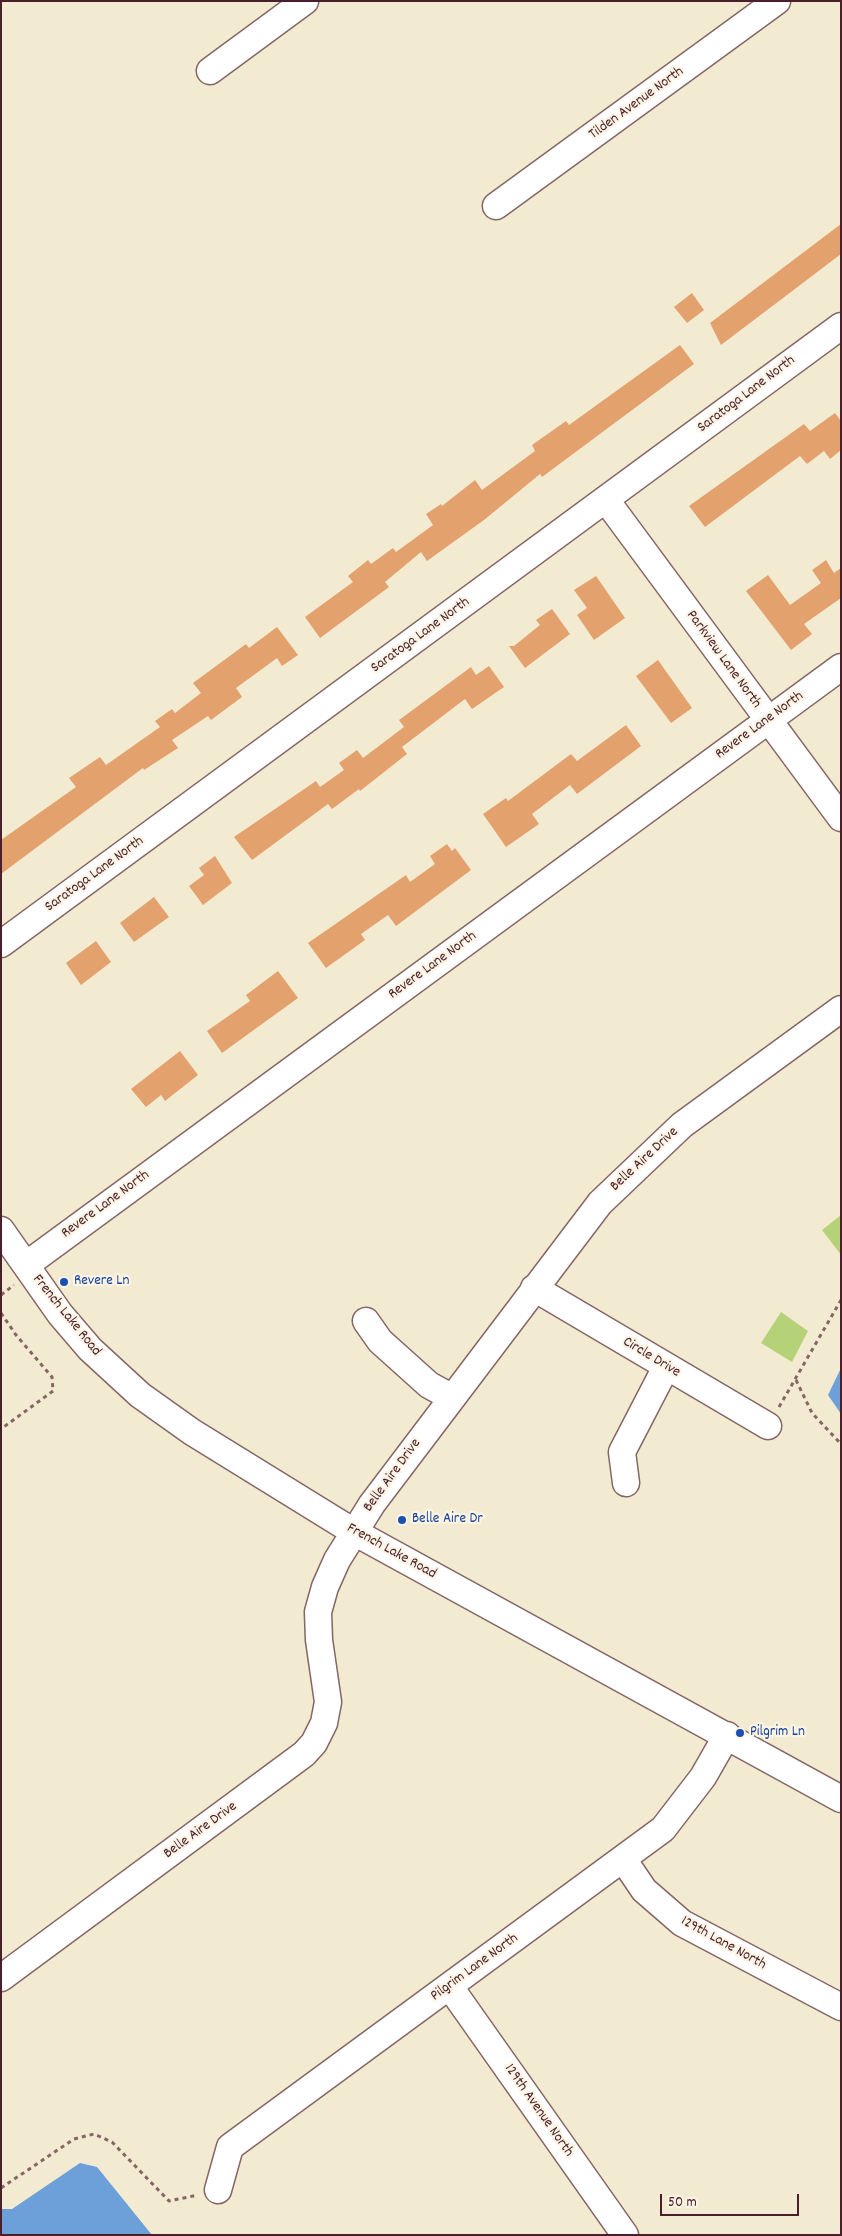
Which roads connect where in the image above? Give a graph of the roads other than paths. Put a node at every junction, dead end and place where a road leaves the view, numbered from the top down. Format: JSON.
{"nodes":[{"id":1,"x":305,"y":1,"type":"edge"},
{"id":2,"x":777,"y":1,"type":"edge"},
{"id":3,"x":210,"y":71,"type":"dead end"},
{"id":4,"x":496,"y":206,"type":"dead end"},
{"id":5,"x":841,"y":326,"type":"edge"},
{"id":6,"x":606,"y":500,"type":"junction"},
{"id":7,"x":841,"y":667,"type":"edge"},
{"id":8,"x":768,"y":720,"type":"junction"},
{"id":9,"x":841,"y":818,"type":"edge"},
{"id":10,"x":1,"y":944,"type":"edge"},
{"id":11,"x":841,"y":1009,"type":"edge"},
{"id":12,"x":1,"y":1230,"type":"edge"},
{"id":13,"x":26,"y":1265,"type":"junction"},
{"id":14,"x":534,"y":1288,"type":"junction"},
{"id":15,"x":366,"y":1321,"type":"dead end"},
{"id":16,"x":666,"y":1367,"type":"junction"},
{"id":17,"x":451,"y":1397,"type":"junction"},
{"id":18,"x":768,"y":1426,"type":"road end"},
{"id":19,"x":626,"y":1483,"type":"dead end"},
{"id":20,"x":354,"y":1532,"type":"junction"},
{"id":21,"x":727,"y":1735,"type":"junction"},
{"id":22,"x":841,"y":1799,"type":"edge"},
{"id":23,"x":623,"y":1859,"type":"junction"},
{"id":24,"x":1,"y":1978,"type":"edge"},
{"id":25,"x":450,"y":1987,"type":"junction"},
{"id":26,"x":841,"y":2007,"type":"edge"},
{"id":27,"x":218,"y":2190,"type":"road end"},
{"id":28,"x":625,"y":2235,"type":"edge"}],
"edges":[{"from":1,"to":3,"type":"street"},
{"from":2,"to":4,"type":"street","name":"Tilden Avenue North"},
{"from":5,"to":6,"type":"street","name":"Saratoga Lane North"},
{"from":6,"to":8,"type":"street","name":"Parkview Lane North"},
{"from":6,"to":10,"type":"street","name":"Saratoga Lane North"},
{"from":7,"to":8,"type":"street","name":"Revere Lane North"},
{"from":8,"to":9,"type":"street","name":"Parkview Lane North"},
{"from":8,"to":13,"type":"street","name":"Revere Lane North"},
{"from":11,"to":14,"type":"street","name":"Belle Aire Drive"},
{"from":12,"to":13,"type":"street","name":"French Lake Road"},
{"from":13,"to":20,"type":"street","name":"French Lake Road"},
{"from":14,"to":16,"type":"street","name":"Circle Drive"},
{"from":14,"to":17,"type":"street","name":"Belle Aire Drive"},
{"from":15,"to":17,"type":"street"},
{"from":16,"to":18,"type":"street","name":"Circle Drive"},
{"from":16,"to":19,"type":"street"},
{"from":17,"to":20,"type":"street","name":"Belle Aire Drive"},
{"from":20,"to":21,"type":"street","name":"French Lake Road"},
{"from":20,"to":24,"type":"street","name":"Belle Aire Drive"},
{"from":21,"to":22,"type":"street","name":"French Lake Road"},
{"from":21,"to":23,"type":"street","name":"Pilgrim Lane North"},
{"from":23,"to":25,"type":"street","name":"Pilgrim Lane North"},
{"from":23,"to":26,"type":"street","name":"129th Lane North"},
{"from":25,"to":27,"type":"street","name":"Pilgrim Lane North"},
{"from":25,"to":28,"type":"street","name":"129th Avenue North"}]}
